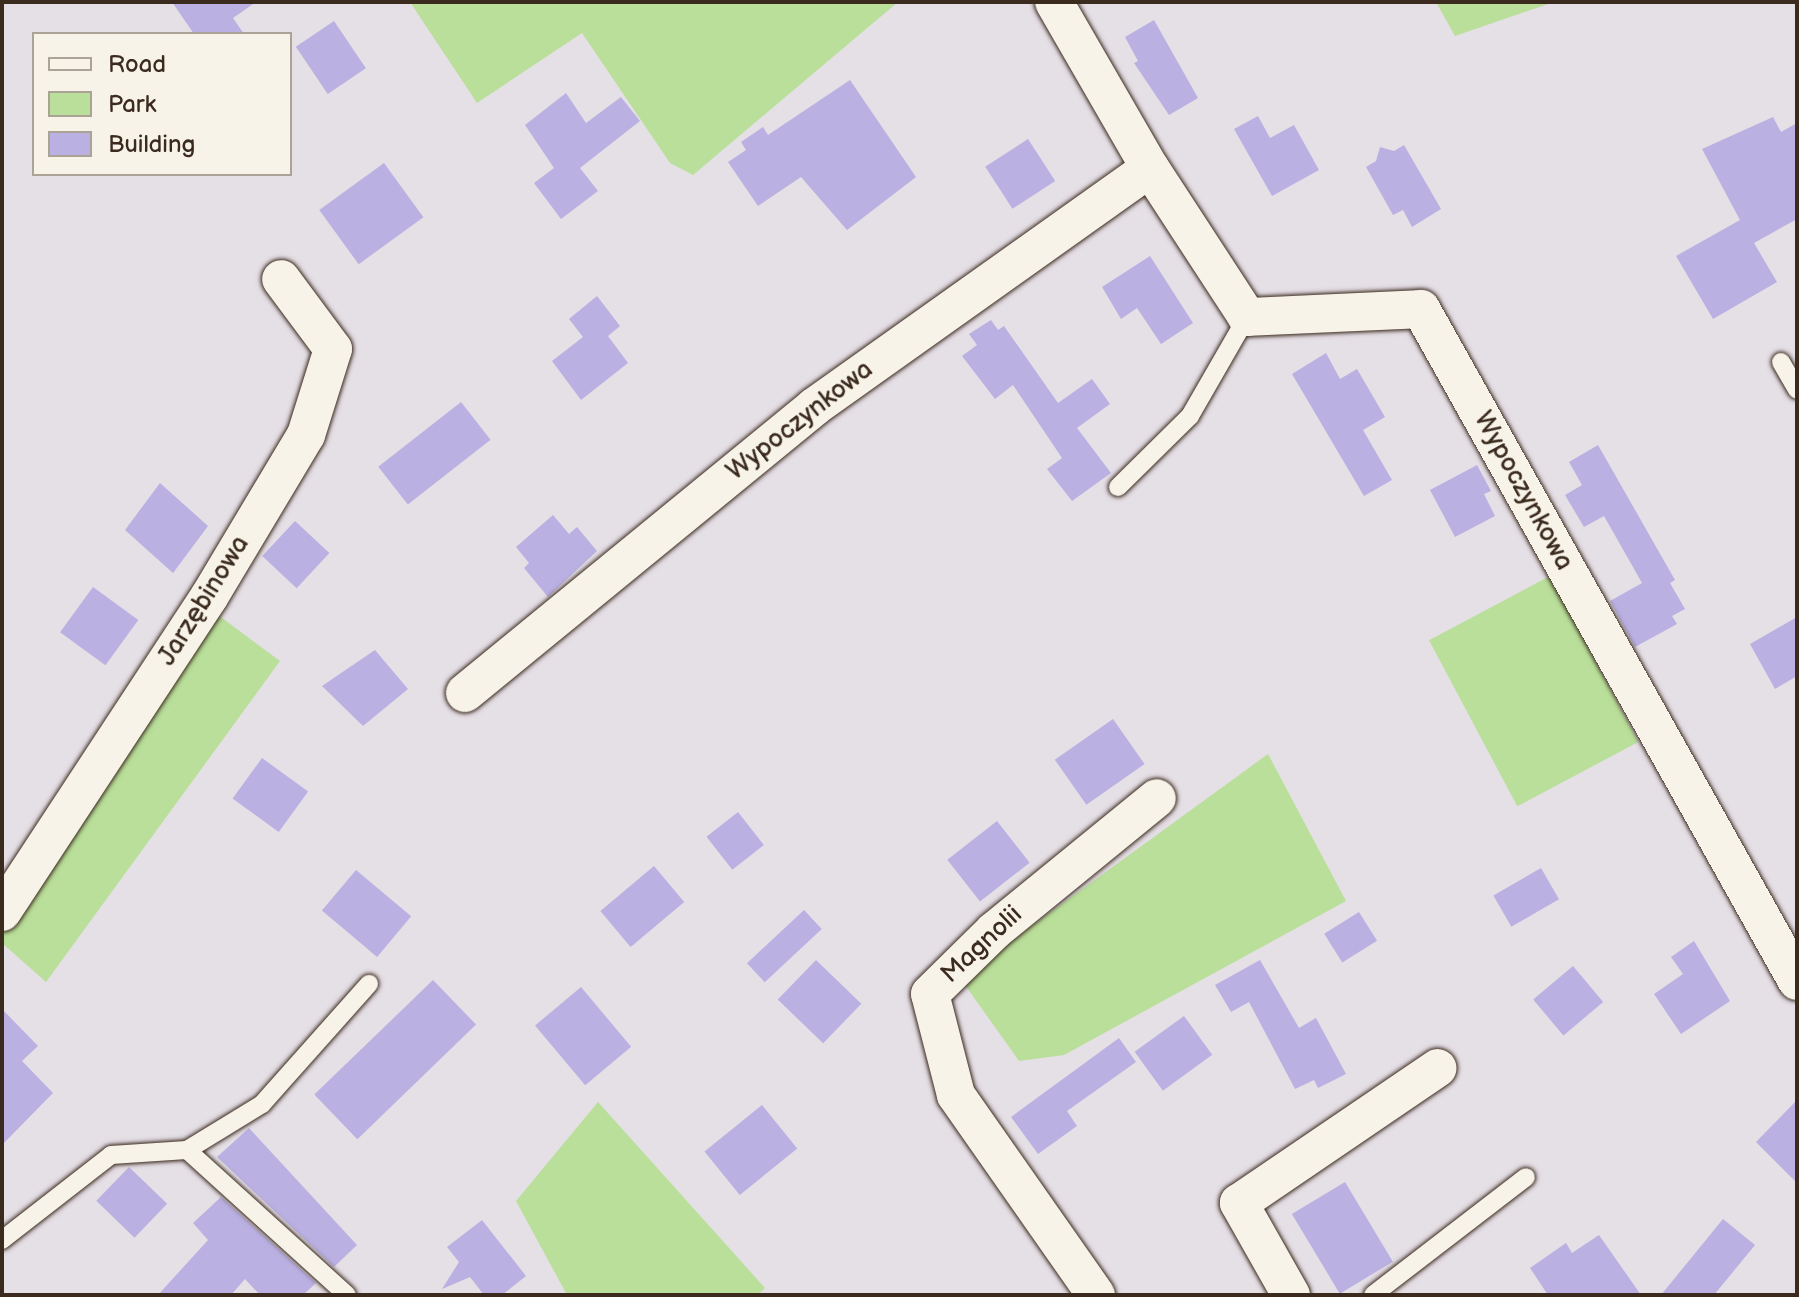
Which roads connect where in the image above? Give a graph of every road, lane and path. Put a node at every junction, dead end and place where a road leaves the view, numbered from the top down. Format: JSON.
{"nodes":[{"id":1,"x":1054,"y":2,"type":"edge"},
{"id":2,"x":1150,"y":168,"type":"junction"},
{"id":3,"x":281,"y":279,"type":"dead end"},
{"id":4,"x":1247,"y":317,"type":"junction"},
{"id":5,"x":1781,"y":362,"type":"dead end"},
{"id":6,"x":1797,"y":390,"type":"edge"},
{"id":7,"x":1118,"y":487,"type":"dead end"},
{"id":8,"x":465,"y":693,"type":"dead end"},
{"id":9,"x":1157,"y":798,"type":"dead end"},
{"id":10,"x":2,"y":912,"type":"edge"},
{"id":11,"x":1797,"y":981,"type":"edge"},
{"id":12,"x":369,"y":984,"type":"dead end"},
{"id":13,"x":1438,"y":1068,"type":"dead end"},
{"id":14,"x":187,"y":1150,"type":"junction"},
{"id":15,"x":1526,"y":1177,"type":"dead end"},
{"id":16,"x":2,"y":1240,"type":"edge"},
{"id":17,"x":347,"y":1295,"type":"edge"},
{"id":18,"x":1096,"y":1295,"type":"edge"},
{"id":19,"x":1291,"y":1295,"type":"edge"},
{"id":20,"x":1373,"y":1295,"type":"edge"}],
"edges":[{"from":1,"to":2,"type":"street"},
{"from":2,"to":4,"type":"street"},
{"from":2,"to":8,"type":"street","name":"Wypoczynkowa"},
{"from":3,"to":10,"type":"street","name":"Jarzębinowa"},
{"from":4,"to":7,"type":"lane"},
{"from":4,"to":11,"type":"street","name":"Wypoczynkowa"},
{"from":5,"to":6,"type":"lane"},
{"from":9,"to":18,"type":"street","name":"Magnolii"},
{"from":12,"to":14,"type":"lane"},
{"from":13,"to":19,"type":"street"},
{"from":14,"to":16,"type":"lane"},
{"from":14,"to":17,"type":"lane"},
{"from":15,"to":20,"type":"lane"}]}
